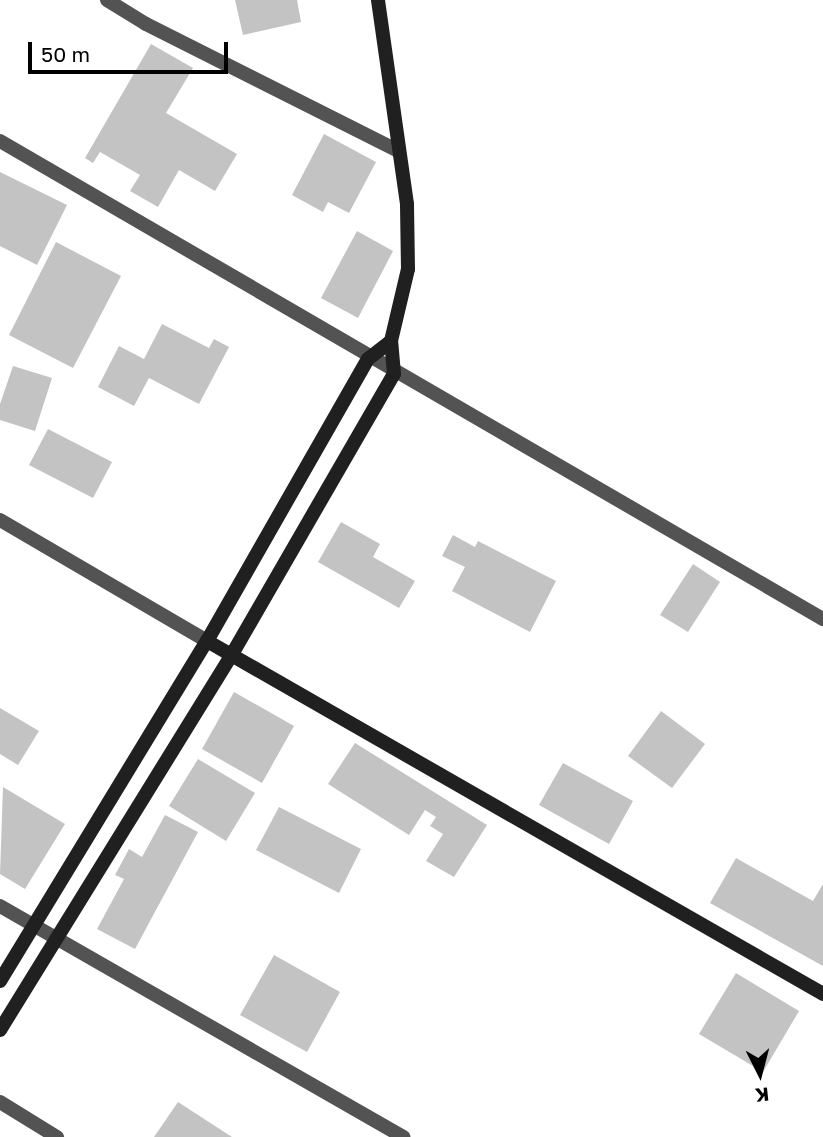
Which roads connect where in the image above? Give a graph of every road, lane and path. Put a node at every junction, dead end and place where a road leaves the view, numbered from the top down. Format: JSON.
{"nodes":[{"id":1,"x":107,"y":0,"type":"edge"},
{"id":2,"x":378,"y":0,"type":"edge"},
{"id":3,"x":0,"y":141,"type":"edge"},
{"id":4,"x":398,"y":151,"type":"junction"},
{"id":5,"x":391,"y":341,"type":"junction"},
{"id":6,"x":368,"y":359,"type":"junction"},
{"id":7,"x":394,"y":374,"type":"junction"},
{"id":8,"x":0,"y":520,"type":"edge"},
{"id":9,"x":823,"y":619,"type":"edge"},
{"id":10,"x":207,"y":641,"type":"junction"},
{"id":11,"x":231,"y":656,"type":"junction"},
{"id":12,"x":0,"y":906,"type":"edge"},
{"id":13,"x":35,"y":927,"type":"junction"},
{"id":14,"x":58,"y":939,"type":"junction"},
{"id":15,"x":0,"y":981,"type":"edge"},
{"id":16,"x":823,"y":994,"type":"edge"},
{"id":17,"x":0,"y":1030,"type":"edge"},
{"id":18,"x":0,"y":1102,"type":"edge"},
{"id":19,"x":57,"y":1137,"type":"edge"},
{"id":20,"x":403,"y":1137,"type":"edge"}],
"edges":[{"from":1,"to":4,"type":"street"},
{"from":2,"to":4,"type":"street"},
{"from":3,"to":6,"type":"street"},
{"from":4,"to":5,"type":"street"},
{"from":5,"to":6,"type":"street"},
{"from":5,"to":7,"type":"street"},
{"from":6,"to":7,"type":"street"},
{"from":6,"to":10,"type":"street"},
{"from":7,"to":9,"type":"street"},
{"from":7,"to":11,"type":"street"},
{"from":8,"to":10,"type":"street"},
{"from":10,"to":11,"type":"street"},
{"from":10,"to":13,"type":"street"},
{"from":11,"to":14,"type":"street"},
{"from":11,"to":16,"type":"street"},
{"from":12,"to":13,"type":"street"},
{"from":13,"to":14,"type":"street"},
{"from":13,"to":15,"type":"street"},
{"from":14,"to":17,"type":"street"},
{"from":14,"to":20,"type":"street"},
{"from":18,"to":19,"type":"street"}]}
